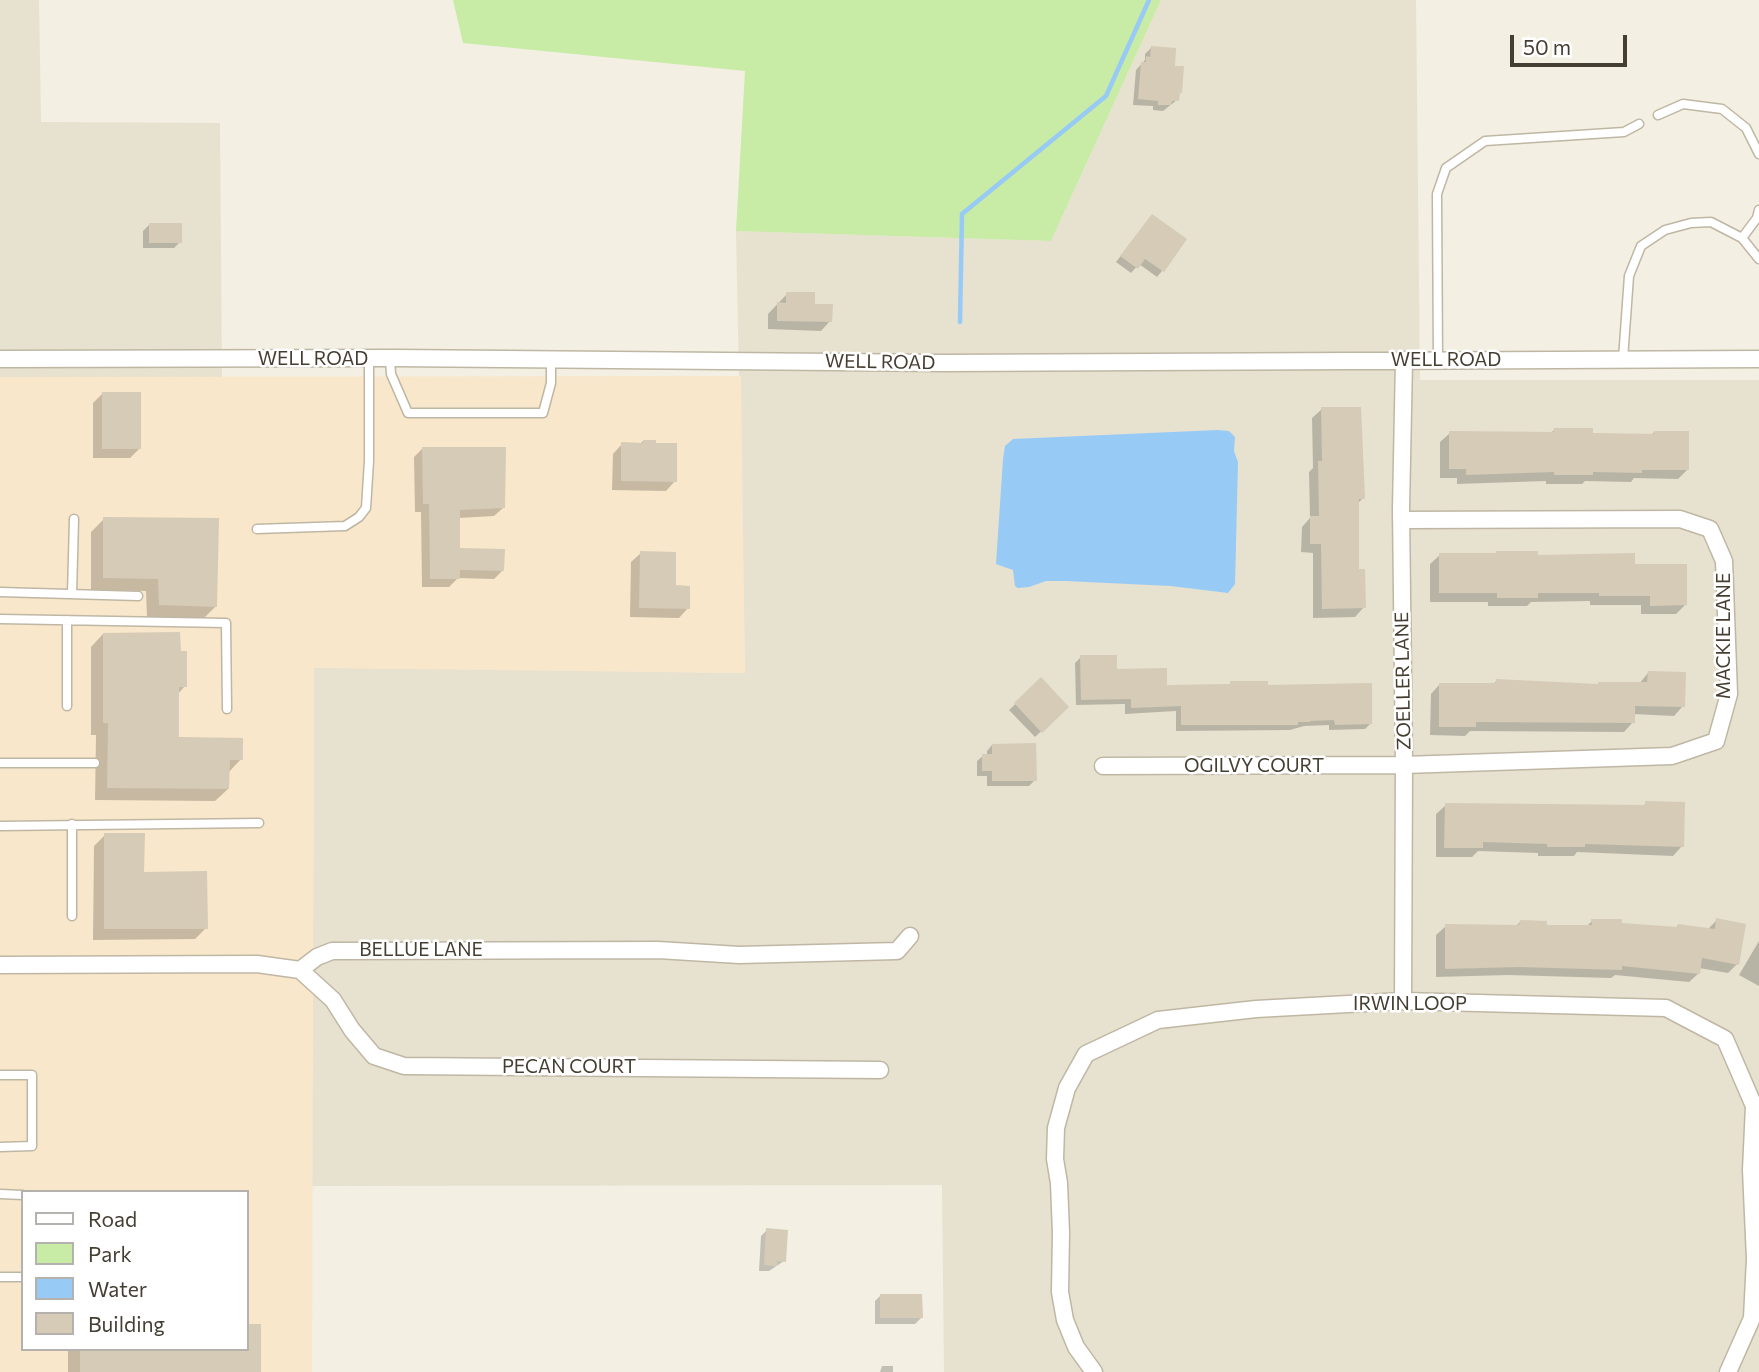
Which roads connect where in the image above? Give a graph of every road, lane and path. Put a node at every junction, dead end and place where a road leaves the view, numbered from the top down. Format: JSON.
{"nodes":[{"id":1,"x":1658,"y":115,"type":"dead end"},
{"id":2,"x":1639,"y":124,"type":"dead end"},
{"id":3,"x":1759,"y":154,"type":"edge"},
{"id":4,"x":1759,"y":210,"type":"edge"},
{"id":5,"x":1742,"y":238,"type":"junction"},
{"id":6,"x":1759,"y":259,"type":"edge"},
{"id":7,"x":369,"y":358,"type":"junction"},
{"id":8,"x":390,"y":358,"type":"junction"},
{"id":9,"x":0,"y":359,"type":"edge"},
{"id":10,"x":551,"y":359,"type":"junction"},
{"id":11,"x":1623,"y":359,"type":"junction"},
{"id":12,"x":1759,"y":359,"type":"edge"},
{"id":13,"x":1404,"y":360,"type":"junction"},
{"id":14,"x":1438,"y":360,"type":"junction"},
{"id":15,"x":74,"y":519,"type":"dead end"},
{"id":16,"x":1401,"y":520,"type":"junction"},
{"id":17,"x":257,"y":529,"type":"dead end"},
{"id":18,"x":0,"y":592,"type":"edge"},
{"id":19,"x":72,"y":594,"type":"junction"},
{"id":20,"x":138,"y":596,"type":"dead end"},
{"id":21,"x":0,"y":619,"type":"edge"},
{"id":22,"x":67,"y":620,"type":"junction"},
{"id":23,"x":67,"y":706,"type":"dead end"},
{"id":24,"x":227,"y":709,"type":"dead end"},
{"id":25,"x":0,"y":763,"type":"edge"},
{"id":26,"x":95,"y":763,"type":"dead end"},
{"id":27,"x":1405,"y":765,"type":"junction"},
{"id":28,"x":1103,"y":766,"type":"dead end"},
{"id":29,"x":259,"y":823,"type":"dead end"},
{"id":30,"x":72,"y":824,"type":"junction"},
{"id":31,"x":0,"y":826,"type":"edge"},
{"id":32,"x":72,"y":916,"type":"dead end"},
{"id":33,"x":910,"y":936,"type":"dead end"},
{"id":34,"x":0,"y":965,"type":"edge"},
{"id":35,"x":300,"y":970,"type":"junction"},
{"id":36,"x":1403,"y":1001,"type":"junction"},
{"id":37,"x":880,"y":1070,"type":"dead end"},
{"id":38,"x":0,"y":1076,"type":"edge"},
{"id":39,"x":0,"y":1147,"type":"edge"},
{"id":40,"x":0,"y":1194,"type":"edge"},
{"id":41,"x":21,"y":1195,"type":"edge"},
{"id":42,"x":0,"y":1277,"type":"edge"},
{"id":43,"x":21,"y":1277,"type":"edge"},
{"id":44,"x":1094,"y":1372,"type":"edge"},
{"id":45,"x":1728,"y":1372,"type":"edge"}],
"edges":[{"from":1,"to":3,"type":"lane"},
{"from":2,"to":14,"type":"lane"},
{"from":4,"to":5,"type":"lane"},
{"from":5,"to":6,"type":"lane"},
{"from":5,"to":11,"type":"lane"},
{"from":7,"to":8,"type":"street","name":"WELL ROAD"},
{"from":7,"to":9,"type":"street","name":"WELL ROAD"},
{"from":7,"to":17,"type":"lane"},
{"from":8,"to":10,"type":"street","name":"WELL ROAD"},
{"from":8,"to":10,"type":"lane"},
{"from":10,"to":13,"type":"street","name":"WELL ROAD"},
{"from":11,"to":12,"type":"street","name":"WELL ROAD"},
{"from":11,"to":14,"type":"street","name":"WELL ROAD"},
{"from":13,"to":14,"type":"street","name":"WELL ROAD"},
{"from":13,"to":16,"type":"street","name":"ZOELLER LANE"},
{"from":15,"to":19,"type":"lane"},
{"from":16,"to":27,"type":"street","name":"ZOELLER LANE"},
{"from":16,"to":27,"type":"street","name":"MACKIE LANE"},
{"from":18,"to":19,"type":"lane"},
{"from":19,"to":20,"type":"lane"},
{"from":21,"to":22,"type":"lane"},
{"from":22,"to":23,"type":"lane"},
{"from":22,"to":24,"type":"lane"},
{"from":25,"to":26,"type":"lane"},
{"from":27,"to":28,"type":"street","name":"OGILVY COURT"},
{"from":27,"to":36,"type":"street","name":"ZOELLER LANE"},
{"from":29,"to":30,"type":"lane"},
{"from":30,"to":31,"type":"lane"},
{"from":30,"to":32,"type":"lane"},
{"from":33,"to":35,"type":"street","name":"BELLUE LANE"},
{"from":34,"to":35,"type":"street"},
{"from":35,"to":37,"type":"street","name":"PECAN COURT"},
{"from":36,"to":44,"type":"street","name":"IRWIN LOOP"},
{"from":36,"to":45,"type":"street","name":"IRWIN LOOP"},
{"from":38,"to":39,"type":"lane"},
{"from":40,"to":41,"type":"lane"},
{"from":42,"to":43,"type":"lane"}]}
